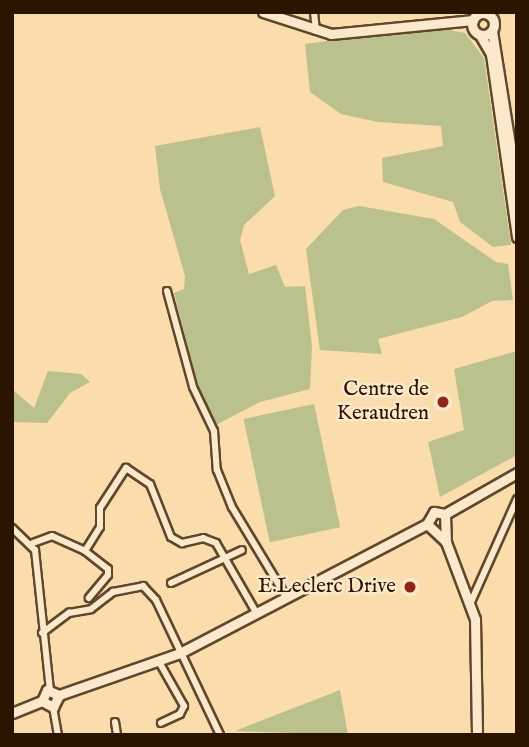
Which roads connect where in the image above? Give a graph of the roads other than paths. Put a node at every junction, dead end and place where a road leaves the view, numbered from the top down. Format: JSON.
{"nodes":[{"id":1,"x":262,"y":12,"type":"edge"},
{"id":2,"x":314,"y":12,"type":"edge"},
{"id":3,"x":481,"y":15,"type":"edge"},
{"id":4,"x":440,"y":22,"type":"junction"},
{"id":5,"x":492,"y":30,"type":"junction"},
{"id":6,"x":316,"y":31,"type":"junction"},
{"id":7,"x":478,"y":34,"type":"junction"},
{"id":8,"x":517,"y":188,"type":"edge"},
{"id":9,"x":517,"y":237,"type":"edge"},
{"id":10,"x":167,"y":291,"type":"dead end"},
{"id":11,"x":517,"y":473,"type":"edge"},
{"id":12,"x":517,"y":499,"type":"edge"},
{"id":13,"x":445,"y":514,"type":"junction"},
{"id":14,"x":427,"y":524,"type":"junction"},
{"id":15,"x":12,"y":528,"type":"edge"},
{"id":16,"x":441,"y":531,"type":"junction"},
{"id":17,"x":22,"y":536,"type":"junction"},
{"id":18,"x":12,"y":539,"type":"edge"},
{"id":19,"x":33,"y":543,"type":"junction"},
{"id":20,"x":242,"y":550,"type":"dead end"},
{"id":21,"x":85,"y":551,"type":"junction"},
{"id":22,"x":226,"y":559,"type":"junction"},
{"id":23,"x":171,"y":583,"type":"dead end"},
{"id":24,"x":89,"y":598,"type":"dead end"},
{"id":25,"x":288,"y":600,"type":"junction"},
{"id":26,"x":471,"y":602,"type":"junction"},
{"id":27,"x":258,"y":616,"type":"junction"},
{"id":28,"x":42,"y":633,"type":"junction"},
{"id":29,"x":180,"y":653,"type":"junction"},
{"id":30,"x":158,"y":660,"type":"junction"},
{"id":31,"x":54,"y":692,"type":"junction"},
{"id":32,"x":42,"y":701,"type":"junction"},
{"id":33,"x":53,"y":707,"type":"junction"},
{"id":34,"x":12,"y":713,"type":"edge"},
{"id":35,"x":115,"y":722,"type":"dead end"},
{"id":36,"x":161,"y":723,"type":"dead end"},
{"id":37,"x":58,"y":735,"type":"edge"},
{"id":38,"x":117,"y":735,"type":"edge"},
{"id":39,"x":220,"y":735,"type":"edge"},
{"id":40,"x":477,"y":735,"type":"edge"}],
"edges":[{"from":1,"to":6,"type":"street"},
{"from":2,"to":6,"type":"street"},
{"from":3,"to":4,"type":"street"},
{"from":3,"to":5,"type":"street"},
{"from":3,"to":7,"type":"street"},
{"from":4,"to":6,"type":"street"},
{"from":4,"to":7,"type":"street"},
{"from":5,"to":7,"type":"street"},
{"from":5,"to":8,"type":"street"},
{"from":7,"to":9,"type":"street"},
{"from":10,"to":25,"type":"street"},
{"from":11,"to":13,"type":"street"},
{"from":12,"to":26,"type":"street"},
{"from":13,"to":14,"type":"street"},
{"from":13,"to":16,"type":"street"},
{"from":14,"to":16,"type":"street"},
{"from":14,"to":25,"type":"street"},
{"from":15,"to":17,"type":"street"},
{"from":16,"to":26,"type":"street"},
{"from":17,"to":18,"type":"street"},
{"from":17,"to":19,"type":"street"},
{"from":19,"to":21,"type":"street"},
{"from":19,"to":28,"type":"street"},
{"from":20,"to":22,"type":"street"},
{"from":21,"to":22,"type":"street"},
{"from":21,"to":24,"type":"street"},
{"from":22,"to":23,"type":"street"},
{"from":22,"to":27,"type":"street"},
{"from":25,"to":27,"type":"street"},
{"from":26,"to":40,"type":"street"},
{"from":27,"to":29,"type":"street"},
{"from":28,"to":29,"type":"street"},
{"from":28,"to":31,"type":"street"},
{"from":29,"to":30,"type":"street"},
{"from":29,"to":39,"type":"street"},
{"from":30,"to":31,"type":"street"},
{"from":30,"to":36,"type":"street"},
{"from":31,"to":32,"type":"street"},
{"from":31,"to":33,"type":"street"},
{"from":32,"to":33,"type":"street"},
{"from":32,"to":34,"type":"street"},
{"from":33,"to":37,"type":"street"},
{"from":35,"to":38,"type":"street"}]}
